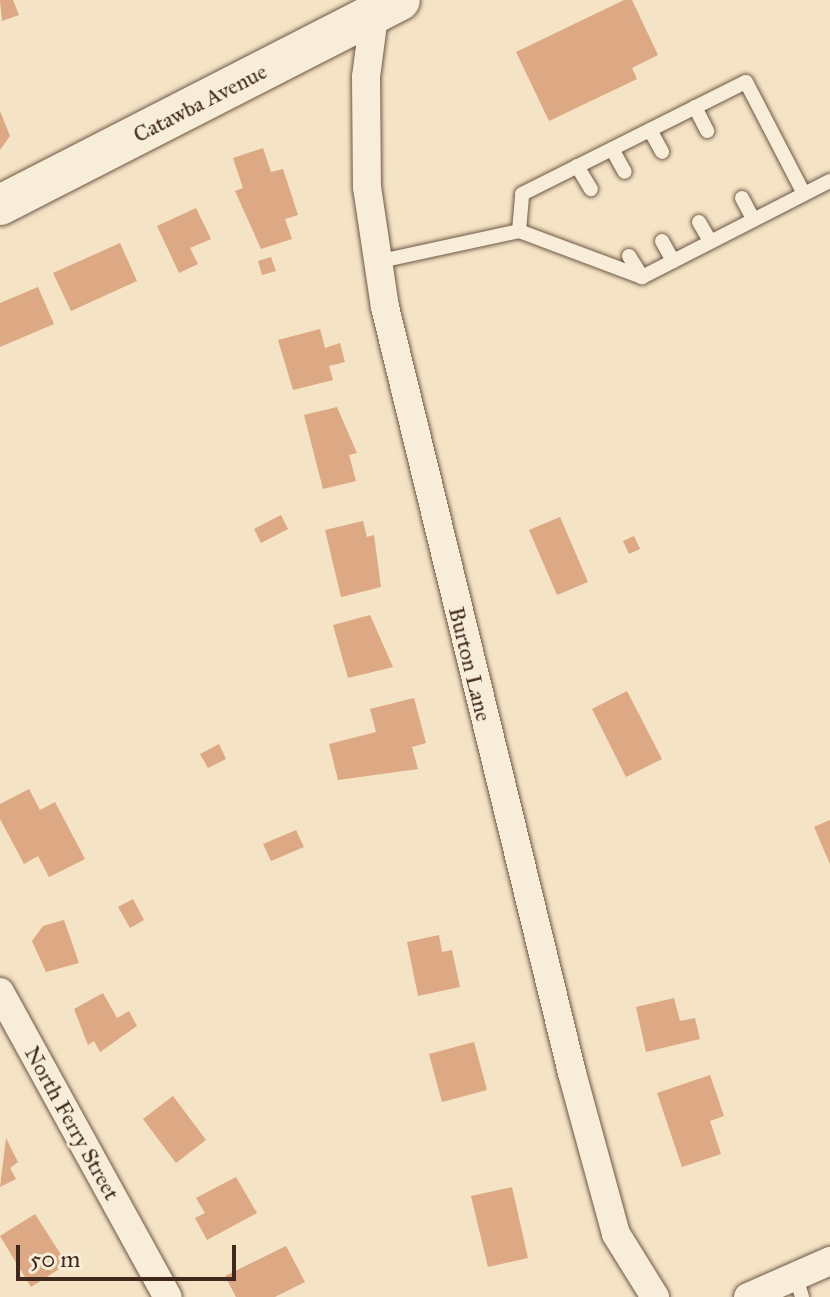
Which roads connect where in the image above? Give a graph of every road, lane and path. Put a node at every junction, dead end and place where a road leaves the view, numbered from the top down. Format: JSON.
{"nodes":[{"id":1,"x":384,"y":4,"type":"edge"},
{"id":2,"x":695,"y":107,"type":"junction"},
{"id":3,"x":650,"y":130,"type":"junction"},
{"id":4,"x":707,"y":131,"type":"dead end"},
{"id":5,"x":612,"y":149,"type":"junction"},
{"id":6,"x":662,"y":152,"type":"dead end"},
{"id":7,"x":577,"y":166,"type":"junction"},
{"id":8,"x":625,"y":172,"type":"dead end"},
{"id":9,"x":830,"y":181,"type":"edge"},
{"id":10,"x":591,"y":189,"type":"dead end"},
{"id":11,"x":804,"y":194,"type":"junction"},
{"id":12,"x":742,"y":198,"type":"dead end"},
{"id":13,"x":0,"y":205,"type":"edge"},
{"id":14,"x":753,"y":219,"type":"junction"},
{"id":15,"x":699,"y":222,"type":"dead end"},
{"id":16,"x":519,"y":231,"type":"junction"},
{"id":17,"x":662,"y":241,"type":"dead end"},
{"id":18,"x":710,"y":241,"type":"junction"},
{"id":19,"x":629,"y":256,"type":"dead end"},
{"id":20,"x":673,"y":261,"type":"junction"},
{"id":21,"x":376,"y":262,"type":"junction"},
{"id":22,"x":642,"y":277,"type":"junction"},
{"id":23,"x":0,"y":992,"type":"edge"},
{"id":24,"x":830,"y":1261,"type":"edge"},
{"id":25,"x":798,"y":1286,"type":"edge"},
{"id":26,"x":168,"y":1297,"type":"edge"},
{"id":27,"x":655,"y":1297,"type":"edge"},
{"id":28,"x":748,"y":1297,"type":"edge"}],
"edges":[{"from":1,"to":13,"type":"main road","name":"Catawba Avenue"},
{"from":1,"to":21,"type":"street","name":"Burton Lane"},
{"from":2,"to":3,"type":"lane"},
{"from":2,"to":4,"type":"lane"},
{"from":2,"to":11,"type":"lane"},
{"from":3,"to":5,"type":"lane"},
{"from":3,"to":6,"type":"lane"},
{"from":5,"to":7,"type":"lane"},
{"from":5,"to":8,"type":"lane"},
{"from":7,"to":10,"type":"lane"},
{"from":7,"to":16,"type":"lane"},
{"from":9,"to":11,"type":"lane"},
{"from":11,"to":14,"type":"lane"},
{"from":12,"to":14,"type":"lane"},
{"from":14,"to":18,"type":"lane"},
{"from":15,"to":18,"type":"lane"},
{"from":16,"to":21,"type":"lane"},
{"from":16,"to":22,"type":"lane"},
{"from":17,"to":20,"type":"lane"},
{"from":18,"to":20,"type":"lane"},
{"from":19,"to":22,"type":"lane"},
{"from":20,"to":22,"type":"lane"},
{"from":21,"to":27,"type":"street","name":"Burton Lane"},
{"from":23,"to":26,"type":"street","name":"North Ferry Street"},
{"from":24,"to":25,"type":"street"},
{"from":25,"to":28,"type":"street"}]}
